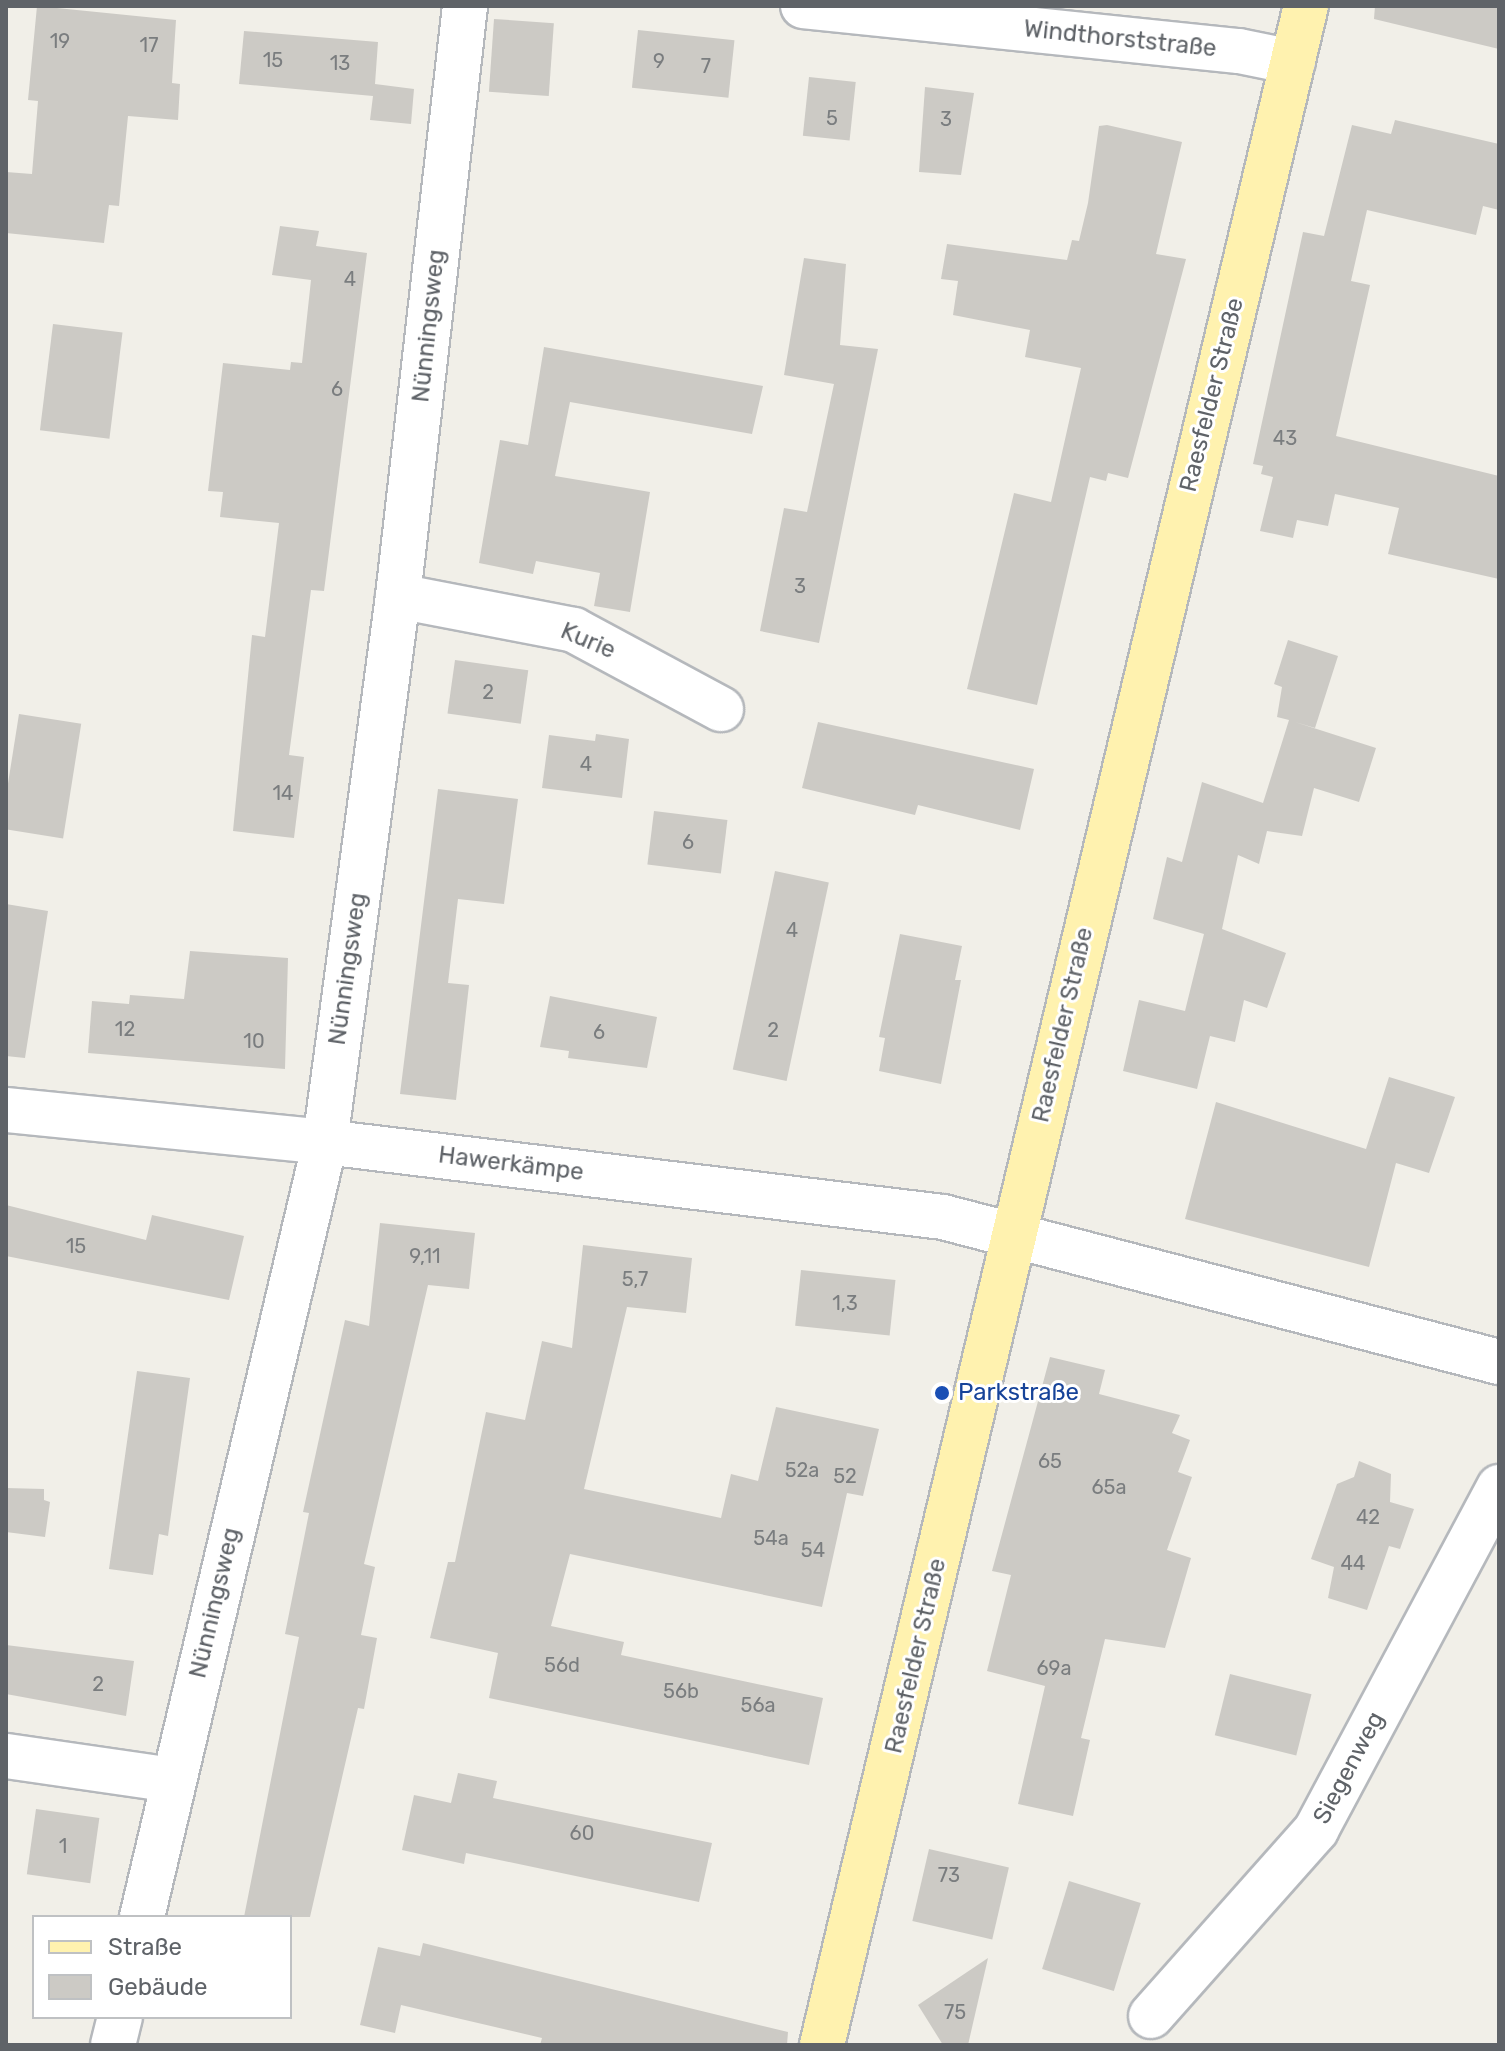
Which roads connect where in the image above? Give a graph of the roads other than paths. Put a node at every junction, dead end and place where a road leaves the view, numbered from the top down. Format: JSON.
{"nodes":[{"id":1,"x":465,"y":6,"type":"edge"},
{"id":2,"x":803,"y":6,"type":"edge"},
{"id":3,"x":1306,"y":6,"type":"edge"},
{"id":4,"x":1293,"y":62,"type":"junction"},
{"id":5,"x":398,"y":596,"type":"junction"},
{"id":6,"x":721,"y":709,"type":"dead end"},
{"id":7,"x":6,"y":1110,"type":"edge"},
{"id":8,"x":325,"y":1142,"type":"junction"},
{"id":9,"x":1013,"y":1235,"type":"junction"},
{"id":10,"x":1499,"y":1362,"type":"edge"},
{"id":11,"x":1499,"y":1487,"type":"edge"},
{"id":12,"x":6,"y":1756,"type":"edge"},
{"id":13,"x":173,"y":1780,"type":"junction"},
{"id":14,"x":142,"y":1915,"type":"edge"},
{"id":15,"x":1151,"y":2016,"type":"dead end"},
{"id":16,"x":120,"y":2019,"type":"edge"},
{"id":17,"x":113,"y":2045,"type":"edge"},
{"id":18,"x":822,"y":2045,"type":"edge"}],
"edges":[{"from":1,"to":5,"type":"street","name":"Nünningsweg"},
{"from":2,"to":4,"type":"street","name":"Windthorststraße"},
{"from":3,"to":4,"type":"main road","name":"Raesfelder Straße"},
{"from":4,"to":9,"type":"main road","name":"Raesfelder Straße"},
{"from":5,"to":6,"type":"street","name":"Kurie"},
{"from":5,"to":8,"type":"street","name":"Nünningsweg"},
{"from":7,"to":8,"type":"street","name":"Hawerkämpe"},
{"from":8,"to":9,"type":"street","name":"Hawerkämpe"},
{"from":8,"to":13,"type":"street","name":"Nünningsweg"},
{"from":9,"to":10,"type":"street"},
{"from":9,"to":18,"type":"main road","name":"Raesfelder Straße"},
{"from":11,"to":15,"type":"street","name":"Siegenweg"},
{"from":12,"to":13,"type":"street"},
{"from":13,"to":14,"type":"street","name":"Nünningsweg"},
{"from":16,"to":17,"type":"street"}]}
